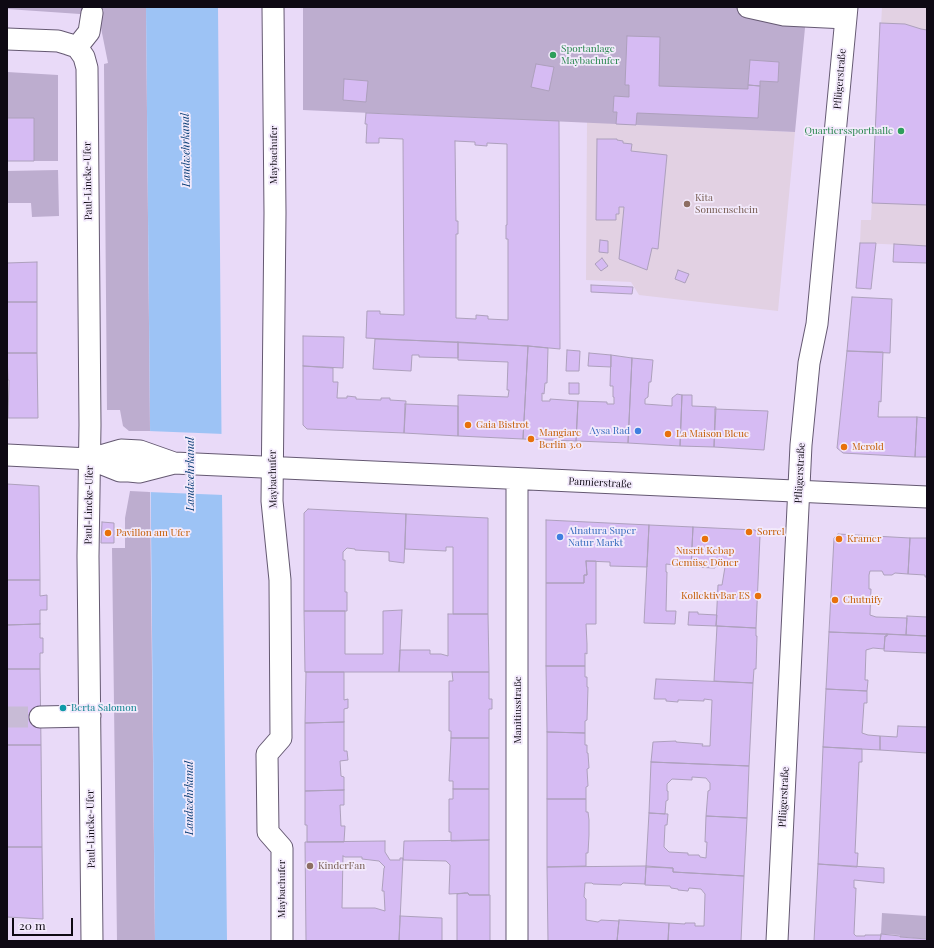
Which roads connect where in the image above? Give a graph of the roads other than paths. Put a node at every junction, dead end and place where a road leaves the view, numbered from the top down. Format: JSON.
{"nodes":[{"id":1,"x":273,"y":7,"type":"edge"},
{"id":2,"x":748,"y":7,"type":"edge"},
{"id":3,"x":92,"y":13,"type":"dead end"},
{"id":4,"x":846,"y":13,"type":"edge"},
{"id":5,"x":7,"y":39,"type":"edge"},
{"id":6,"x":77,"y":47,"type":"junction"},
{"id":7,"x":7,"y":455,"type":"edge"},
{"id":8,"x":90,"y":459,"type":"junction"},
{"id":9,"x":272,"y":468,"type":"junction"},
{"id":10,"x":517,"y":479,"type":"junction"},
{"id":11,"x":799,"y":492,"type":"junction"},
{"id":12,"x":927,"y":497,"type":"edge"},
{"id":13,"x":90,"y":716,"type":"junction"},
{"id":14,"x":40,"y":717,"type":"tunnel mouth"},
{"id":15,"x":92,"y":941,"type":"edge"},
{"id":16,"x":282,"y":941,"type":"edge"},
{"id":17,"x":518,"y":941,"type":"edge"},
{"id":18,"x":777,"y":941,"type":"edge"}],
"edges":[{"from":1,"to":9,"type":"street","name":"Maybachufer"},
{"from":2,"to":4,"type":"street"},
{"from":3,"to":6,"type":"street"},
{"from":4,"to":11,"type":"street","name":"Pflügerstraße"},
{"from":5,"to":6,"type":"street"},
{"from":6,"to":8,"type":"street","name":"Paul-Lincke-Ufer"},
{"from":7,"to":8,"type":"street","name":"Pannierstraße"},
{"from":8,"to":9,"type":"street","name":"Pannierstraße"},
{"from":8,"to":13,"type":"street","name":"Paul-Lincke-Ufer"},
{"from":9,"to":10,"type":"street","name":"Pannierstraße"},
{"from":9,"to":16,"type":"street","name":"Maybachufer"},
{"from":10,"to":11,"type":"street","name":"Pannierstraße"},
{"from":10,"to":17,"type":"street","name":"Manitiusstraße"},
{"from":11,"to":12,"type":"street","name":"Pannierstraße"},
{"from":11,"to":18,"type":"street","name":"Pflügerstraße"},
{"from":13,"to":14,"type":"street"},
{"from":13,"to":15,"type":"street","name":"Paul-Lincke-Ufer"}]}
